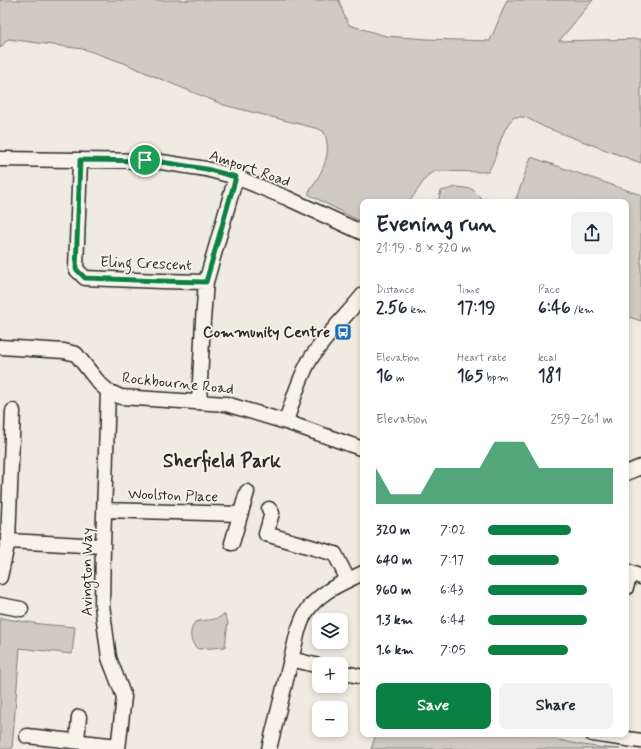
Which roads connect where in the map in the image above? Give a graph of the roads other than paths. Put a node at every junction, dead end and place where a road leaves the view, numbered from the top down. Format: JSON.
{"nodes":[{"id":1,"x":0,"y":159,"type":"edge"},
{"id":2,"x":80,"y":160,"type":"junction"},
{"id":3,"x":236,"y":177,"type":"junction"},
{"id":4,"x":360,"y":232,"type":"edge"},
{"id":5,"x":206,"y":282,"type":"junction"},
{"id":6,"x":360,"y":299,"type":"edge"},
{"id":7,"x":0,"y":347,"type":"edge"},
{"id":8,"x":108,"y":391,"type":"junction"},
{"id":9,"x":199,"y":402,"type":"junction"},
{"id":10,"x":13,"y":411,"type":"dead end"},
{"id":11,"x":286,"y":422,"type":"junction"},
{"id":12,"x":6,"y":430,"type":"edge"},
{"id":13,"x":360,"y":447,"type":"edge"},
{"id":14,"x":641,"y":466,"type":"edge"},
{"id":15,"x":629,"y":471,"type":"edge"},
{"id":16,"x":247,"y":492,"type":"dead end"},
{"id":17,"x":269,"y":509,"type":"dead end"},
{"id":18,"x":104,"y":510,"type":"junction"},
{"id":19,"x":240,"y":514,"type":"junction"},
{"id":20,"x":8,"y":541,"type":"junction"},
{"id":21,"x":232,"y":543,"type":"dead end"},
{"id":22,"x":103,"y":546,"type":"junction"},
{"id":23,"x":360,"y":574,"type":"edge"},
{"id":24,"x":0,"y":577,"type":"edge"},
{"id":25,"x":348,"y":580,"type":"junction"},
{"id":26,"x":0,"y":605,"type":"edge"},
{"id":27,"x":21,"y":609,"type":"dead end"},
{"id":28,"x":291,"y":659,"type":"junction"},
{"id":29,"x":312,"y":664,"type":"edge"},
{"id":30,"x":348,"y":674,"type":"edge"},
{"id":31,"x":360,"y":676,"type":"edge"},
{"id":32,"x":79,"y":717,"type":"dead end"},
{"id":33,"x":27,"y":736,"type":"dead end"},
{"id":34,"x":613,"y":737,"type":"edge"},
{"id":35,"x":77,"y":741,"type":"junction"},
{"id":36,"x":641,"y":741,"type":"edge"},
{"id":37,"x":118,"y":748,"type":"edge"},
{"id":38,"x":269,"y":749,"type":"edge"}],
"edges":[{"from":1,"to":2,"type":"street","name":"Amport Road"},
{"from":2,"to":3,"type":"street","name":"Amport Road"},
{"from":2,"to":5,"type":"street","name":"Eling Crescent"},
{"from":3,"to":4,"type":"street","name":"Amport Road"},
{"from":3,"to":5,"type":"street"},
{"from":5,"to":9,"type":"street"},
{"from":6,"to":11,"type":"street"},
{"from":7,"to":8,"type":"street","name":"Rockbourne Road"},
{"from":8,"to":9,"type":"street","name":"Rockbourne Road"},
{"from":8,"to":18,"type":"street","name":"Avington Way"},
{"from":9,"to":11,"type":"street","name":"Rockbourne Road"},
{"from":10,"to":12,"type":"street"},
{"from":11,"to":13,"type":"street","name":"Rockbourne Road"},
{"from":12,"to":20,"type":"street"},
{"from":14,"to":15,"type":"street"},
{"from":16,"to":19,"type":"street"},
{"from":17,"to":25,"type":"street"},
{"from":18,"to":19,"type":"street","name":"Woolston Place"},
{"from":18,"to":22,"type":"street","name":"Avington Way"},
{"from":19,"to":21,"type":"street"},
{"from":20,"to":22,"type":"street"},
{"from":20,"to":24,"type":"street"},
{"from":22,"to":37,"type":"street","name":"Avington Way"},
{"from":23,"to":25,"type":"street"},
{"from":25,"to":28,"type":"street"},
{"from":26,"to":27,"type":"street"},
{"from":28,"to":29,"type":"street"},
{"from":28,"to":38,"type":"street"},
{"from":30,"to":31,"type":"street"},
{"from":32,"to":35,"type":"street"},
{"from":33,"to":35,"type":"street"},
{"from":34,"to":36,"type":"street"},
{"from":35,"to":37,"type":"street"}]}
